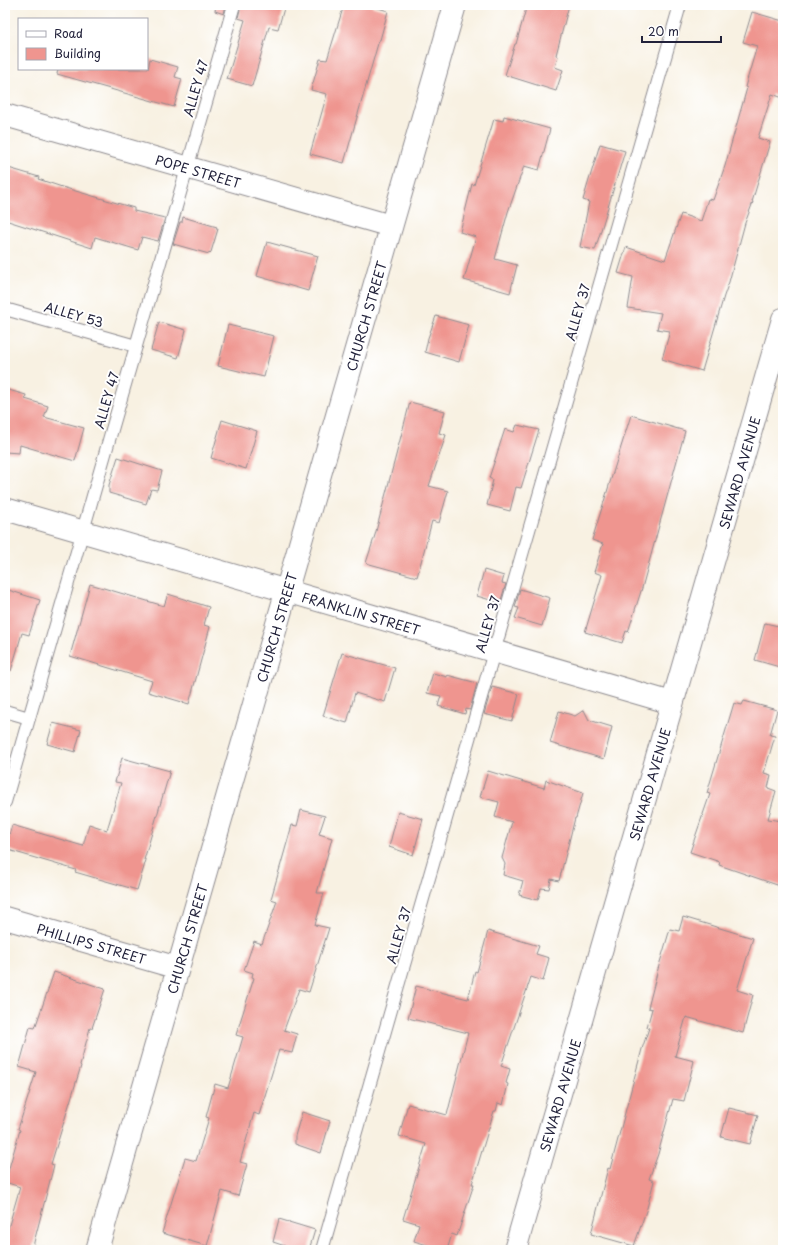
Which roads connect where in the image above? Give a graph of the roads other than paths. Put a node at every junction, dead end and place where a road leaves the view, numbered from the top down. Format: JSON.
{"nodes":[{"id":1,"x":234,"y":5,"type":"edge"},
{"id":2,"x":455,"y":5,"type":"edge"},
{"id":3,"x":680,"y":5,"type":"edge"},
{"id":4,"x":5,"y":115,"type":"edge"},
{"id":5,"x":187,"y":167,"type":"junction"},
{"id":6,"x":392,"y":226,"type":"junction"},
{"id":7,"x":5,"y":310,"type":"edge"},
{"id":8,"x":783,"y":319,"type":"edge"},
{"id":9,"x":136,"y":346,"type":"junction"},
{"id":10,"x":5,"y":509,"type":"edge"},
{"id":11,"x":82,"y":532,"type":"junction"},
{"id":12,"x":286,"y":591,"type":"junction"},
{"id":13,"x":494,"y":652,"type":"junction"},
{"id":14,"x":672,"y":703,"type":"junction"},
{"id":15,"x":5,"y":711,"type":"edge"},
{"id":16,"x":29,"y":718,"type":"junction"},
{"id":17,"x":5,"y":802,"type":"edge"},
{"id":18,"x":5,"y":918,"type":"edge"},
{"id":19,"x":178,"y":968,"type":"junction"},
{"id":20,"x":97,"y":1250,"type":"edge"},
{"id":21,"x":322,"y":1250,"type":"edge"},
{"id":22,"x":515,"y":1250,"type":"edge"}],
"edges":[{"from":1,"to":5,"type":"lane","name":"ALLEY 47"},
{"from":2,"to":6,"type":"street","name":"CHURCH STREET"},
{"from":3,"to":13,"type":"lane","name":"ALLEY 37"},
{"from":4,"to":5,"type":"street","name":"POPE STREET"},
{"from":5,"to":6,"type":"street","name":"POPE STREET"},
{"from":5,"to":9,"type":"lane","name":"ALLEY 47"},
{"from":6,"to":12,"type":"street","name":"CHURCH STREET"},
{"from":7,"to":9,"type":"lane","name":"ALLEY 53"},
{"from":8,"to":14,"type":"street","name":"SEWARD AVENUE"},
{"from":9,"to":11,"type":"lane","name":"ALLEY 47"},
{"from":10,"to":11,"type":"street","name":"FRANKLIN STREET"},
{"from":11,"to":12,"type":"street","name":"FRANKLIN STREET"},
{"from":11,"to":16,"type":"lane","name":"ALLEY 47"},
{"from":12,"to":13,"type":"street","name":"FRANKLIN STREET"},
{"from":12,"to":19,"type":"street","name":"CHURCH STREET"},
{"from":13,"to":14,"type":"street","name":"FRANKLIN STREET"},
{"from":13,"to":21,"type":"lane","name":"ALLEY 37"},
{"from":14,"to":22,"type":"street","name":"SEWARD AVENUE"},
{"from":15,"to":16,"type":"lane"},
{"from":16,"to":17,"type":"lane","name":"ALLEY 47"},
{"from":18,"to":19,"type":"street","name":"PHILLIPS STREET"},
{"from":19,"to":20,"type":"street","name":"CHURCH STREET"}]}
